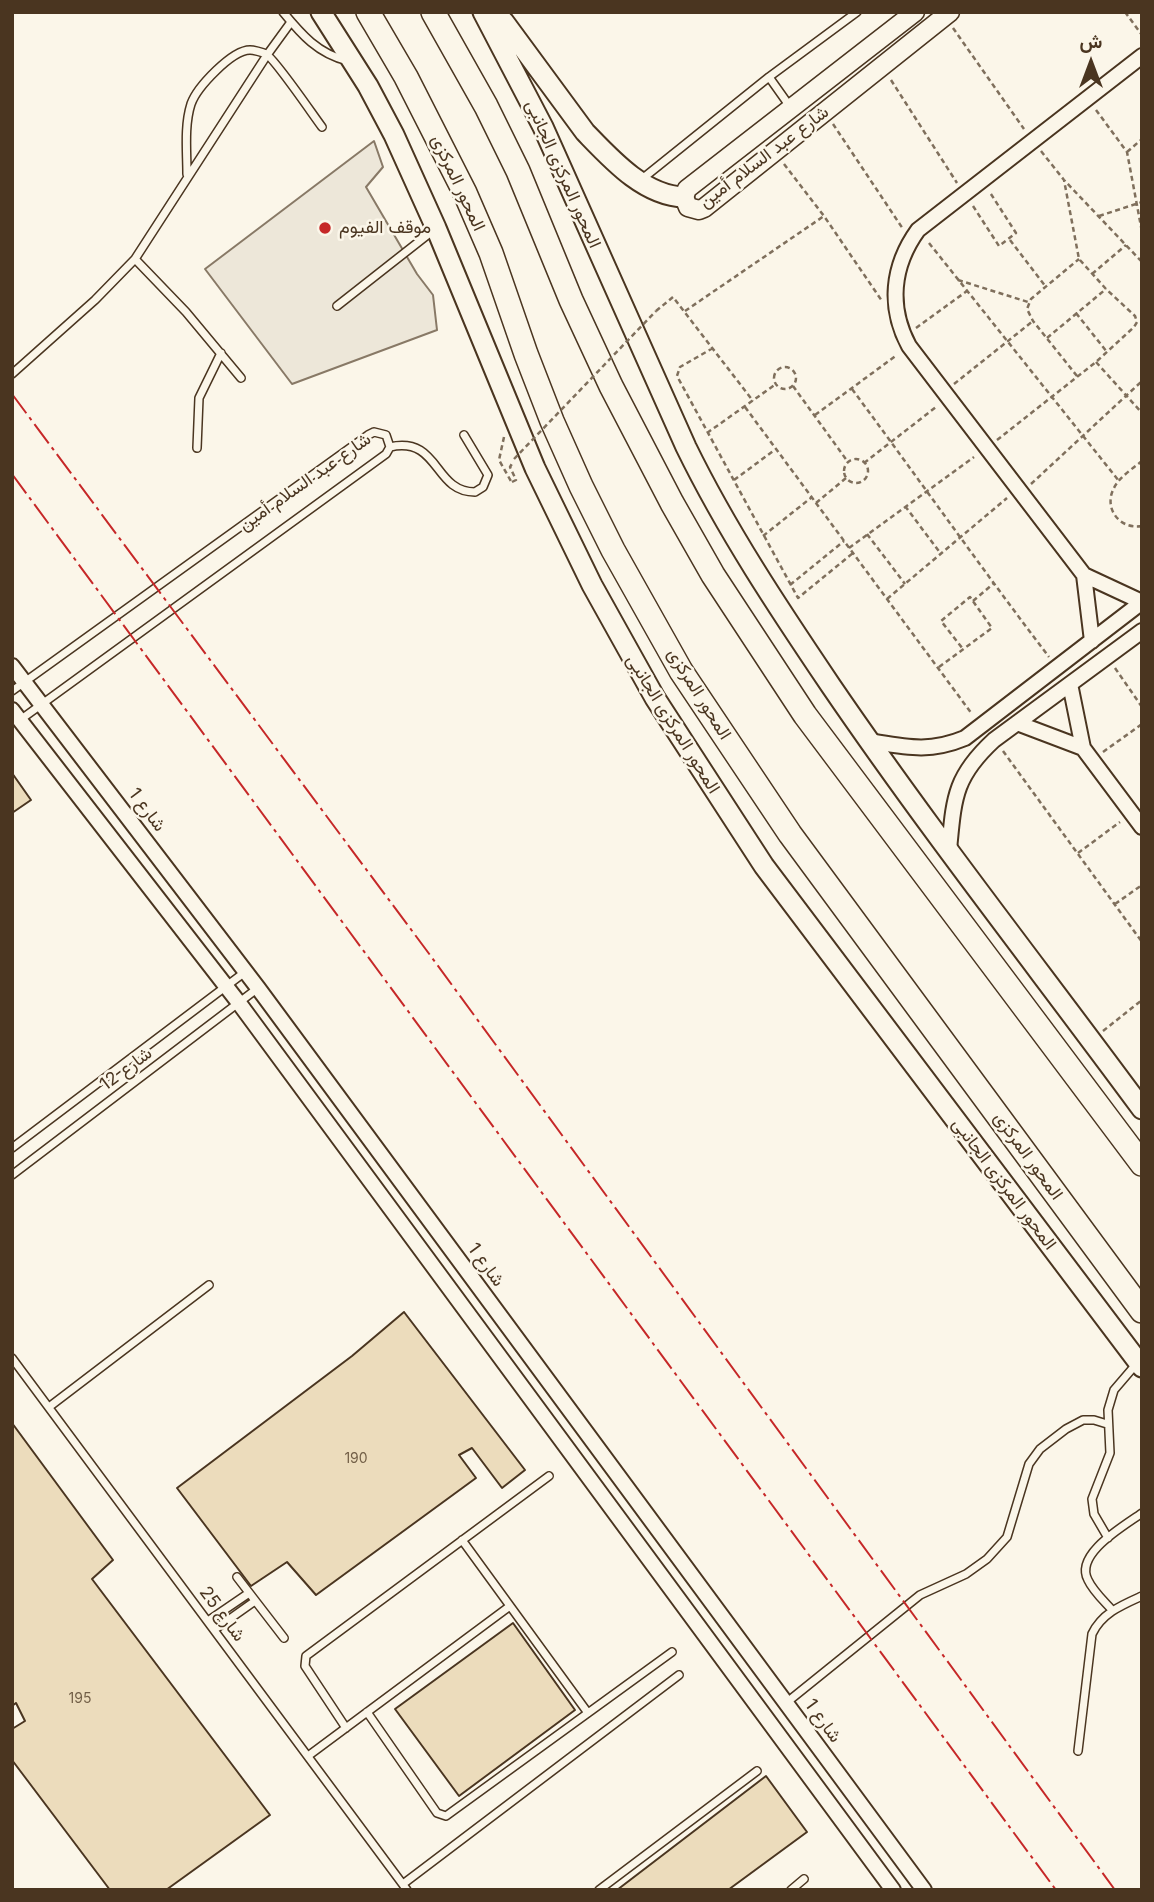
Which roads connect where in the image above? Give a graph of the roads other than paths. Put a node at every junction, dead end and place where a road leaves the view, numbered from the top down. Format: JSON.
{"nodes":[{"id":1,"x":283,"y":12,"type":"edge"},
{"id":2,"x":320,"y":12,"type":"edge"},
{"id":3,"x":368,"y":12,"type":"edge"},
{"id":4,"x":433,"y":12,"type":"edge"},
{"id":5,"x":483,"y":12,"type":"edge"},
{"id":6,"x":494,"y":12,"type":"edge"},
{"id":7,"x":857,"y":12,"type":"edge"},
{"id":8,"x":915,"y":12,"type":"edge"},
{"id":9,"x":947,"y":14,"type":"edge"},
{"id":10,"x":291,"y":22,"type":"junction"},
{"id":11,"x":267,"y":55,"type":"junction"},
{"id":12,"x":1142,"y":56,"type":"edge"},
{"id":13,"x":353,"y":62,"type":"junction"},
{"id":14,"x":769,"y":77,"type":"junction"},
{"id":15,"x":791,"y":108,"type":"junction"},
{"id":16,"x":322,"y":127,"type":"dead end"},
{"id":17,"x":187,"y":176,"type":"junction"},
{"id":18,"x":639,"y":180,"type":"junction"},
{"id":19,"x":684,"y":197,"type":"junction"},
{"id":20,"x":436,"y":228,"type":"junction"},
{"id":21,"x":135,"y":259,"type":"junction"},
{"id":22,"x":337,"y":306,"type":"dead end"},
{"id":23,"x":221,"y":353,"type":"junction"},
{"id":24,"x":12,"y":374,"type":"edge"},
{"id":25,"x":241,"y":378,"type":"dead end"},
{"id":26,"x":464,"y":435,"type":"dead end"},
{"id":27,"x":390,"y":447,"type":"junction"},
{"id":28,"x":197,"y":448,"type":"dead end"},
{"id":29,"x":1084,"y":575,"type":"junction"},
{"id":30,"x":1142,"y":602,"type":"edge"},
{"id":31,"x":1142,"y":631,"type":"edge"},
{"id":32,"x":1092,"y":641,"type":"junction"},
{"id":33,"x":12,"y":666,"type":"edge"},
{"id":34,"x":1070,"y":684,"type":"junction"},
{"id":35,"x":18,"y":686,"type":"edge"},
{"id":36,"x":41,"y":704,"type":"junction"},
{"id":37,"x":16,"y":715,"type":"edge"},
{"id":38,"x":1017,"y":723,"type":"junction"},
{"id":39,"x":869,"y":741,"type":"junction"},
{"id":40,"x":1088,"y":754,"type":"junction"},
{"id":41,"x":1138,"y":820,"type":"edge"},
{"id":42,"x":949,"y":850,"type":"junction"},
{"id":43,"x":246,"y":972,"type":"junction"},
{"id":44,"x":226,"y":987,"type":"junction"},
{"id":45,"x":258,"y":988,"type":"junction"},
{"id":46,"x":239,"y":1003,"type":"junction"},
{"id":47,"x":1142,"y":1108,"type":"edge"},
{"id":48,"x":12,"y":1148,"type":"edge"},
{"id":49,"x":1142,"y":1164,"type":"edge"},
{"id":50,"x":12,"y":1175,"type":"edge"},
{"id":51,"x":209,"y":1285,"type":"dead end"},
{"id":52,"x":1142,"y":1311,"type":"edge"},
{"id":53,"x":12,"y":1358,"type":"edge"},
{"id":54,"x":1140,"y":1364,"type":"edge"},
{"id":55,"x":49,"y":1407,"type":"junction"},
{"id":56,"x":1107,"y":1424,"type":"junction"},
{"id":57,"x":549,"y":1476,"type":"dead end"},
{"id":58,"x":1142,"y":1513,"type":"edge"},
{"id":59,"x":1108,"y":1538,"type":"junction"},
{"id":60,"x":462,"y":1540,"type":"junction"},
{"id":61,"x":236,"y":1577,"type":"dead end"},
{"id":62,"x":249,"y":1593,"type":"junction"},
{"id":63,"x":1142,"y":1596,"type":"edge"},
{"id":64,"x":255,"y":1601,"type":"junction"},
{"id":65,"x":510,"y":1606,"type":"junction"},
{"id":66,"x":1112,"y":1610,"type":"junction"},
{"id":67,"x":208,"y":1621,"type":"junction"},
{"id":68,"x":214,"y":1630,"type":"junction"},
{"id":69,"x":284,"y":1639,"type":"dead end"},
{"id":70,"x":672,"y":1651,"type":"dead end"},
{"id":71,"x":679,"y":1675,"type":"dead end"},
{"id":72,"x":786,"y":1703,"type":"junction"},
{"id":73,"x":367,"y":1712,"type":"junction"},
{"id":74,"x":588,"y":1713,"type":"junction"},
{"id":75,"x":346,"y":1728,"type":"junction"},
{"id":76,"x":1077,"y":1751,"type":"dead end"},
{"id":77,"x":307,"y":1756,"type":"junction"},
{"id":78,"x":757,"y":1771,"type":"dead end"},
{"id":79,"x":804,"y":1879,"type":"dead end"},
{"id":80,"x":405,"y":1887,"type":"edge"},
{"id":81,"x":599,"y":1890,"type":"edge"},
{"id":82,"x":791,"y":1890,"type":"edge"},
{"id":83,"x":893,"y":1890,"type":"edge"},
{"id":84,"x":924,"y":1890,"type":"edge"}],
"edges":[{"from":1,"to":10,"type":"lane"},
{"from":2,"to":13,"type":"main road","name":"المحور المركزى الجانبى"},
{"from":3,"to":52,"type":"highway","name":"المحور المركزى"},
{"from":4,"to":49,"type":"highway"},
{"from":5,"to":39,"type":"main road","name":"المحور المركزى الجانبى"},
{"from":6,"to":18,"type":"main road"},
{"from":7,"to":14,"type":"lane"},
{"from":8,"to":15,"type":"street","name":"شارع عبد السلام أمين"},
{"from":9,"to":19,"type":"street","name":"شارع عبد السلام أمين"},
{"from":10,"to":11,"type":"lane"},
{"from":10,"to":13,"type":"lane"},
{"from":11,"to":16,"type":"lane"},
{"from":11,"to":17,"type":"lane"},
{"from":11,"to":17,"type":"lane"},
{"from":12,"to":29,"type":"street"},
{"from":13,"to":20,"type":"main road","name":"المحور المركزى الجانبى"},
{"from":14,"to":15,"type":"lane"},
{"from":14,"to":18,"type":"lane"},
{"from":15,"to":19,"type":"street","name":"شارع عبد السلام أمين"},
{"from":17,"to":21,"type":"lane"},
{"from":18,"to":19,"type":"main road"},
{"from":20,"to":22,"type":"lane"},
{"from":20,"to":54,"type":"main road","name":"المحور المركزى الجانبى"},
{"from":21,"to":23,"type":"lane"},
{"from":21,"to":24,"type":"lane"},
{"from":23,"to":25,"type":"lane"},
{"from":23,"to":28,"type":"lane"},
{"from":26,"to":27,"type":"lane"},
{"from":27,"to":35,"type":"lane","name":"شارع عبد السلام أمين"},
{"from":27,"to":36,"type":"lane","name":"شارع عبد السلام أمين"},
{"from":29,"to":30,"type":"street"},
{"from":29,"to":32,"type":"street"},
{"from":30,"to":32,"type":"street"},
{"from":31,"to":34,"type":"street"},
{"from":32,"to":39,"type":"street"},
{"from":33,"to":35,"type":"street","name":"شارع 1"},
{"from":34,"to":38,"type":"street"},
{"from":34,"to":40,"type":"street"},
{"from":35,"to":36,"type":"street","name":"شارع 1"},
{"from":36,"to":37,"type":"lane","name":"شارع عبد السلام أمين"},
{"from":36,"to":43,"type":"street","name":"شارع 1"},
{"from":37,"to":44,"type":"street"},
{"from":38,"to":40,"type":"street"},
{"from":38,"to":42,"type":"street"},
{"from":39,"to":42,"type":"main road","name":"المحور المركزى الجانبى"},
{"from":40,"to":41,"type":"street"},
{"from":42,"to":47,"type":"main road","name":"المحور المركزى الجانبى"},
{"from":43,"to":44,"type":"lane","name":"شارع 12"},
{"from":43,"to":45,"type":"street","name":"شارع 1"},
{"from":44,"to":46,"type":"street"},
{"from":44,"to":48,"type":"lane","name":"شارع 12"},
{"from":45,"to":46,"type":"lane","name":"شارع 12"},
{"from":45,"to":72,"type":"street","name":"شارع 1"},
{"from":46,"to":50,"type":"lane","name":"شارع 12"},
{"from":46,"to":83,"type":"street"},
{"from":51,"to":55,"type":"lane"},
{"from":53,"to":55,"type":"lane","name":"شارع 25"},
{"from":54,"to":56,"type":"lane"},
{"from":55,"to":67,"type":"lane","name":"شارع 25"},
{"from":56,"to":59,"type":"lane"},
{"from":56,"to":72,"type":"lane"},
{"from":57,"to":60,"type":"lane"},
{"from":58,"to":59,"type":"lane"},
{"from":59,"to":66,"type":"lane"},
{"from":60,"to":65,"type":"lane"},
{"from":60,"to":75,"type":"lane"},
{"from":61,"to":62,"type":"lane"},
{"from":62,"to":64,"type":"lane"},
{"from":62,"to":67,"type":"lane"},
{"from":63,"to":66,"type":"lane"},
{"from":64,"to":68,"type":"lane"},
{"from":64,"to":69,"type":"lane"},
{"from":65,"to":73,"type":"lane"},
{"from":65,"to":74,"type":"lane"},
{"from":66,"to":76,"type":"lane"},
{"from":67,"to":68,"type":"lane","name":"شارع 25"},
{"from":68,"to":77,"type":"lane","name":"شارع 25"},
{"from":70,"to":74,"type":"lane"},
{"from":71,"to":80,"type":"lane"},
{"from":72,"to":84,"type":"street","name":"شارع 1"},
{"from":73,"to":74,"type":"lane"},
{"from":73,"to":75,"type":"lane"},
{"from":75,"to":77,"type":"lane"},
{"from":77,"to":80,"type":"lane","name":"شارع 25"},
{"from":78,"to":81,"type":"lane"},
{"from":79,"to":82,"type":"lane"}]}
